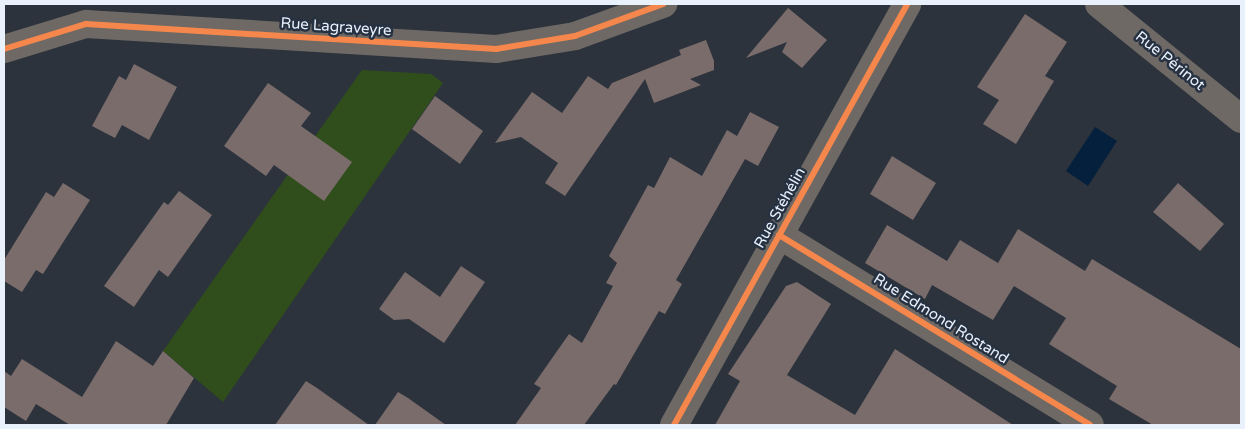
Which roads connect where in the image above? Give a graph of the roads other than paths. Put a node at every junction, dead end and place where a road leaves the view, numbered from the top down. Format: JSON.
{"nodes":[{"id":1,"x":663,"y":4,"type":"edge"},
{"id":2,"x":908,"y":4,"type":"edge"},
{"id":3,"x":1099,"y":4,"type":"edge"},
{"id":4,"x":4,"y":49,"type":"edge"},
{"id":5,"x":1241,"y":119,"type":"edge"},
{"id":6,"x":779,"y":235,"type":"junction"},
{"id":7,"x":674,"y":425,"type":"edge"},
{"id":8,"x":1090,"y":425,"type":"edge"}],
"edges":[{"from":1,"to":4,"type":"street","name":"Rue Lagraveyre"},
{"from":2,"to":6,"type":"street","name":"Rue Stéhélin"},
{"from":3,"to":5,"type":"street","name":"Rue Périnot"},
{"from":6,"to":7,"type":"street","name":"Rue Stéhélin"},
{"from":6,"to":8,"type":"street","name":"Rue Edmond Rostand"}]}
